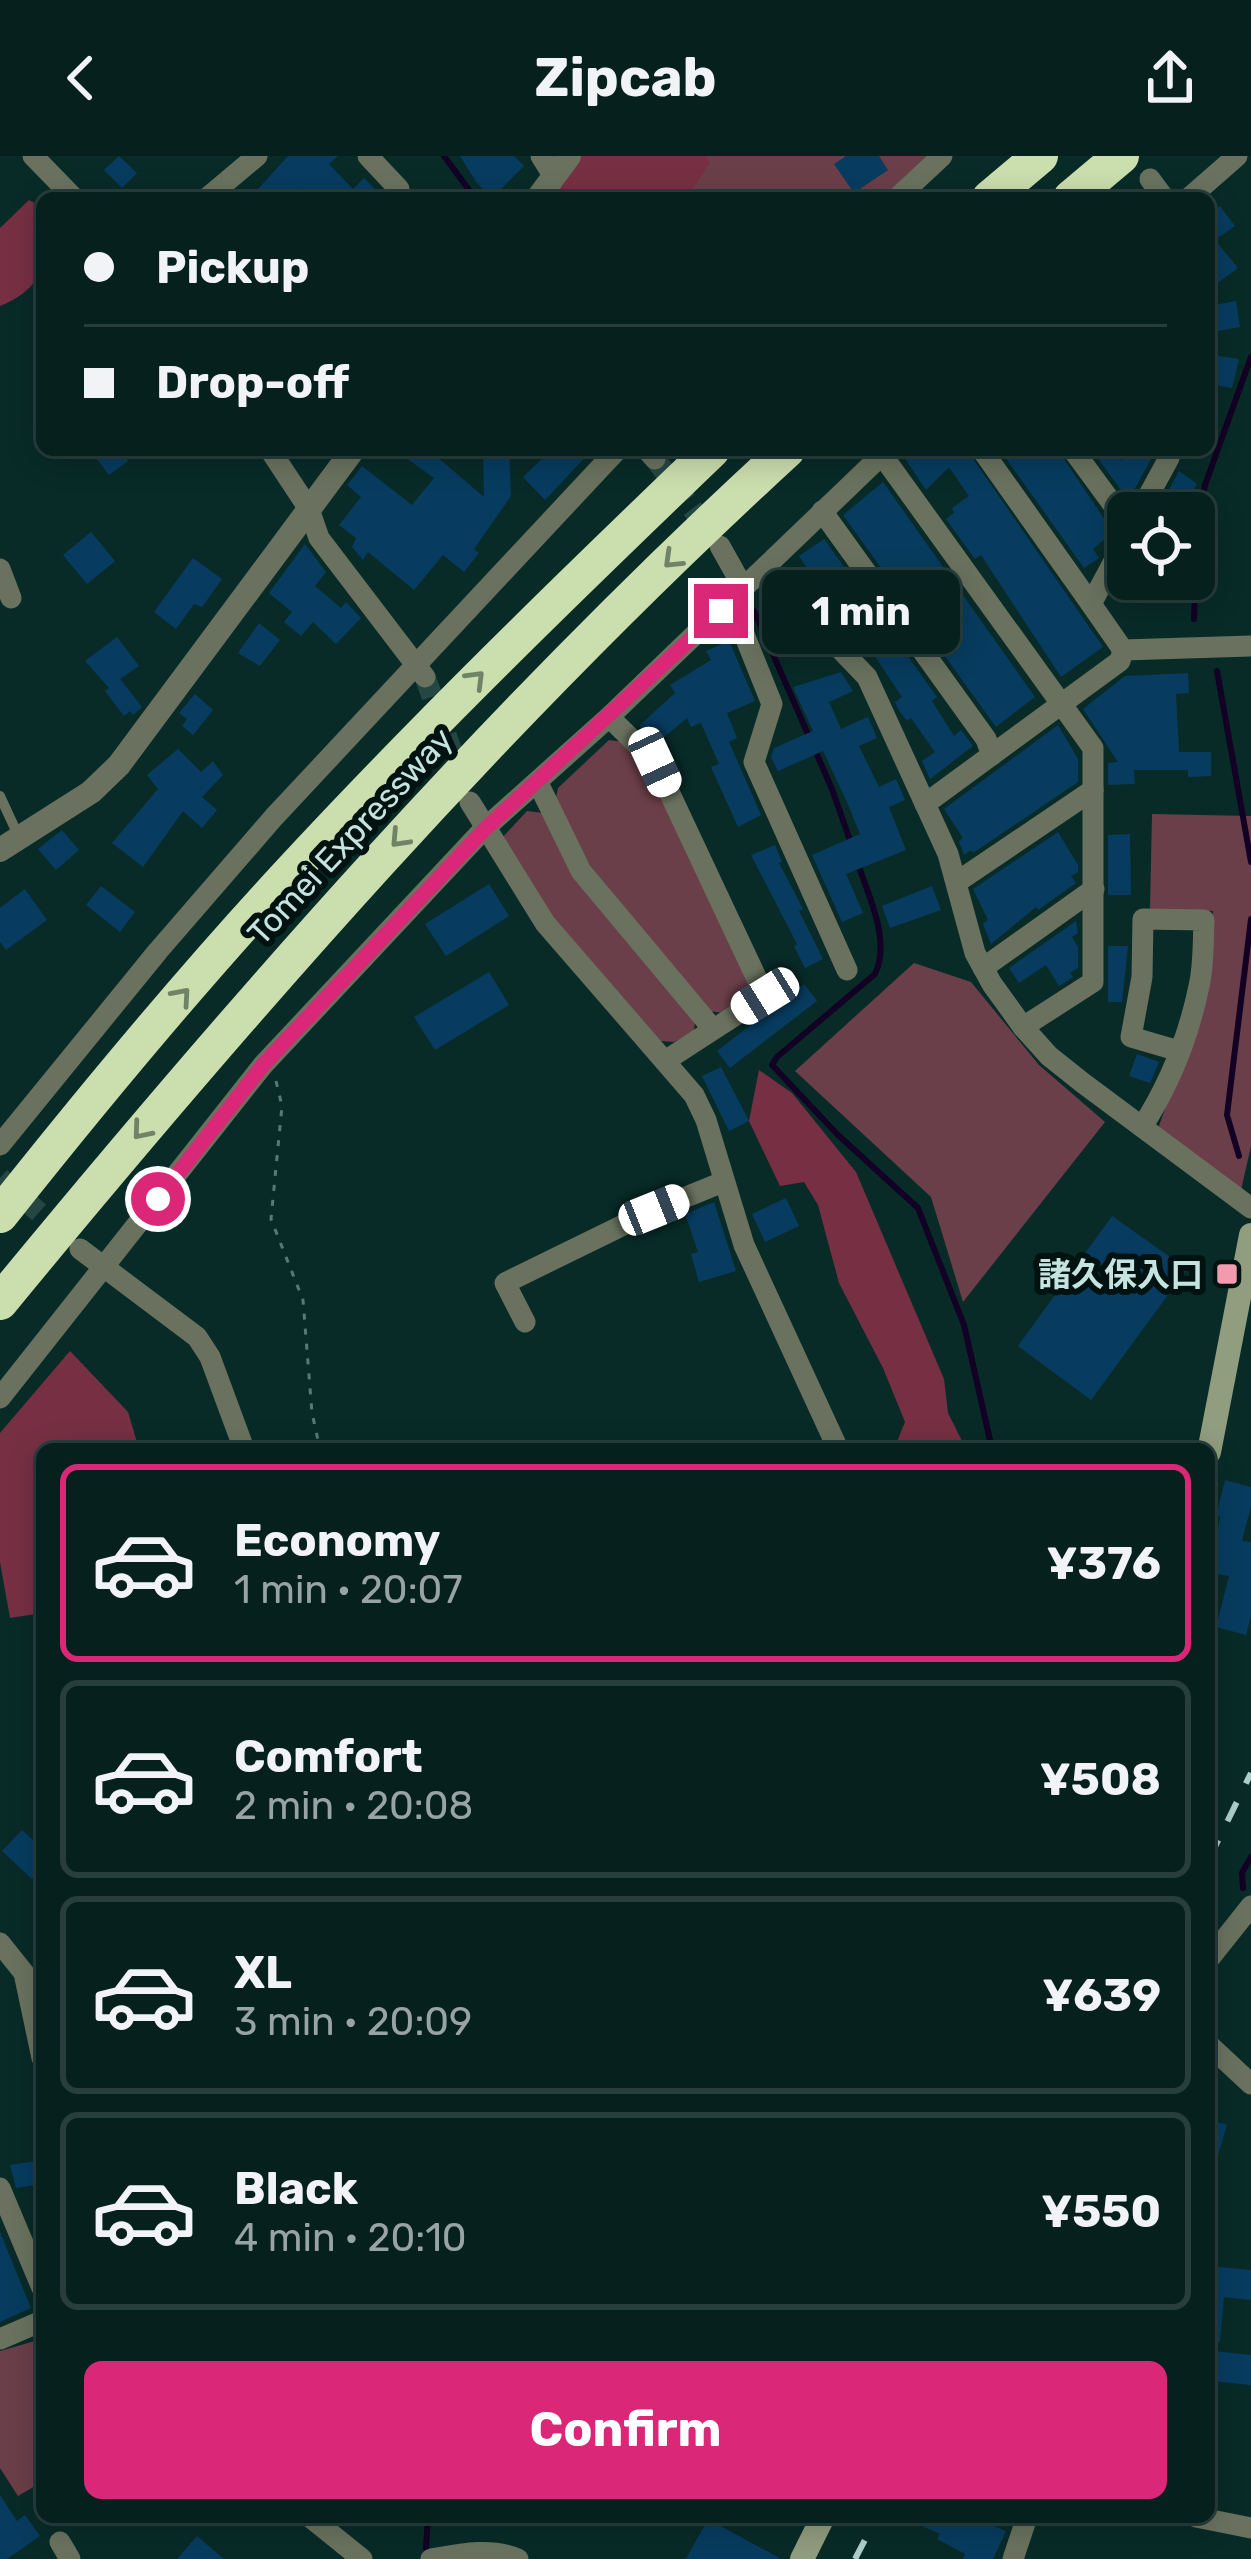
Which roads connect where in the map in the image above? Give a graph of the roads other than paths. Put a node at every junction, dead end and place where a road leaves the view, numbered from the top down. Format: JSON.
{"nodes":[{"id":1,"x":33,"y":156,"type":"edge"},
{"id":2,"x":257,"y":156,"type":"edge"},
{"id":3,"x":368,"y":156,"type":"edge"},
{"id":4,"x":942,"y":156,"type":"edge"},
{"id":5,"x":1040,"y":156,"type":"edge"},
{"id":6,"x":1121,"y":156,"type":"edge"},
{"id":7,"x":1237,"y":156,"type":"edge"},
{"id":8,"x":555,"y":163,"type":"edge"},
{"id":9,"x":68,"y":192,"type":"edge"},
{"id":10,"x":214,"y":192,"type":"edge"},
{"id":11,"x":396,"y":192,"type":"edge"},
{"id":12,"x":541,"y":192,"type":"edge"},
{"id":13,"x":903,"y":192,"type":"edge"},
{"id":14,"x":997,"y":192,"type":"edge"},
{"id":15,"x":1078,"y":192,"type":"edge"},
{"id":16,"x":1196,"y":192,"type":"edge"},
{"id":17,"x":274,"y":456,"type":"edge"},
{"id":18,"x":348,"y":456,"type":"edge"},
{"id":19,"x":612,"y":456,"type":"edge"},
{"id":20,"x":706,"y":456,"type":"edge"},
{"id":21,"x":781,"y":456,"type":"edge"},
{"id":22,"x":881,"y":456,"type":"edge"},
{"id":23,"x":888,"y":456,"type":"edge"},
{"id":24,"x":986,"y":456,"type":"edge"},
{"id":25,"x":1077,"y":456,"type":"edge"},
{"id":26,"x":1168,"y":456,"type":"edge"},
{"id":27,"x":1150,"y":492,"type":"edge"},
{"id":28,"x":1107,"y":496,"type":"edge"},
{"id":29,"x":309,"y":509,"type":"junction"},
{"id":30,"x":822,"y":511,"type":"junction"},
{"id":31,"x":721,"y":546,"type":"tunnel mouth"},
{"id":32,"x":0,"y":569,"type":"edge"},
{"id":33,"x":764,"y":570,"type":"junction"},
{"id":34,"x":1107,"y":574,"type":"edge"},
{"id":35,"x":744,"y":589,"type":"junction"},
{"id":36,"x":11,"y":598,"type":"dead end"},
{"id":37,"x":1091,"y":604,"type":"junction"},
{"id":38,"x":721,"y":611,"type":"junction"},
{"id":39,"x":1251,"y":646,"type":"edge"},
{"id":40,"x":1123,"y":650,"type":"junction"},
{"id":41,"x":422,"y":670,"type":"junction"},
{"id":42,"x":1061,"y":702,"type":"junction"},
{"id":43,"x":609,"y":717,"type":"junction"},
{"id":44,"x":992,"y":755,"type":"junction"},
{"id":45,"x":538,"y":783,"type":"junction"},
{"id":46,"x":1093,"y":790,"type":"junction"},
{"id":47,"x":0,"y":796,"type":"edge"},
{"id":48,"x":470,"y":802,"type":"tunnel mouth"},
{"id":49,"x":925,"y":804,"type":"junction"},
{"id":50,"x":484,"y":830,"type":"junction"},
{"id":51,"x":10,"y":844,"type":"edge"},
{"id":52,"x":957,"y":882,"type":"junction"},
{"id":53,"x":1094,"y":889,"type":"junction"},
{"id":54,"x":983,"y":968,"type":"junction"},
{"id":55,"x":847,"y":970,"type":"dead end"},
{"id":56,"x":1023,"y":1027,"type":"junction"},
{"id":57,"x":713,"y":1029,"type":"junction"},
{"id":58,"x":1178,"y":1051,"type":"junction"},
{"id":59,"x":665,"y":1061,"type":"junction"},
{"id":60,"x":1142,"y":1127,"type":"junction"},
{"id":61,"x":0,"y":1144,"type":"edge"},
{"id":62,"x":723,"y":1182,"type":"junction"},
{"id":63,"x":1251,"y":1208,"type":"edge"},
{"id":64,"x":0,"y":1215,"type":"edge"},
{"id":65,"x":1251,"y":1234,"type":"edge"},
{"id":66,"x":80,"y":1249,"type":"tunnel mouth"},
{"id":67,"x":104,"y":1266,"type":"junction"},
{"id":68,"x":0,"y":1302,"type":"edge"},
{"id":69,"x":525,"y":1322,"type":"dead end"},
{"id":70,"x":0,"y":1398,"type":"edge"},
{"id":71,"x":242,"y":1443,"type":"edge"},
{"id":72,"x":835,"y":1443,"type":"edge"},
{"id":73,"x":1211,"y":1443,"type":"edge"},
{"id":74,"x":1251,"y":1906,"type":"edge"},
{"id":75,"x":0,"y":1943,"type":"edge"},
{"id":76,"x":1215,"y":1951,"type":"edge"},
{"id":77,"x":36,"y":2030,"type":"edge"},
{"id":78,"x":1215,"y":2051,"type":"edge"},
{"id":79,"x":1251,"y":2084,"type":"edge"},
{"id":80,"x":0,"y":2188,"type":"edge"},
{"id":81,"x":36,"y":2274,"type":"edge"},
{"id":82,"x":36,"y":2323,"type":"edge"},
{"id":83,"x":0,"y":2339,"type":"edge"},
{"id":84,"x":1215,"y":2521,"type":"edge"},
{"id":85,"x":317,"y":2523,"type":"edge"},
{"id":86,"x":820,"y":2523,"type":"edge"},
{"id":87,"x":1025,"y":2523,"type":"edge"},
{"id":88,"x":1251,"y":2528,"type":"edge"},
{"id":89,"x":362,"y":2559,"type":"edge"},
{"id":90,"x":431,"y":2559,"type":"edge"},
{"id":91,"x":518,"y":2559,"type":"edge"},
{"id":92,"x":802,"y":2559,"type":"edge"},
{"id":93,"x":1013,"y":2559,"type":"edge"}],
"edges":[{"from":1,"to":9,"type":"street"},
{"from":2,"to":10,"type":"street"},
{"from":3,"to":11,"type":"street"},
{"from":4,"to":13,"type":"street"},
{"from":5,"to":14,"type":"highway"},
{"from":6,"to":15,"type":"highway"},
{"from":7,"to":16,"type":"street"},
{"from":8,"to":12,"type":"street"},
{"from":17,"to":29,"type":"street"},
{"from":18,"to":29,"type":"street"},
{"from":19,"to":41,"type":"street"},
{"from":64,"to":20,"type":"highway","name":"Tomei Expressway","one_way":true},
{"from":21,"to":68,"type":"highway","name":"Tomei Expressway","one_way":true},
{"from":22,"to":30,"type":"street"},
{"from":23,"to":42,"type":"street"},
{"from":24,"to":37,"type":"street"},
{"from":25,"to":28,"type":"street"},
{"from":26,"to":27,"type":"street"},
{"from":29,"to":41,"type":"street"},
{"from":29,"to":51,"type":"street"},
{"from":30,"to":33,"type":"street"},
{"from":30,"to":44,"type":"street"},
{"from":31,"to":35,"type":"street"},
{"from":32,"to":36,"type":"street"},
{"from":33,"to":35,"type":"street"},
{"from":33,"to":49,"type":"street"},
{"from":34,"to":37,"type":"street"},
{"from":35,"to":38,"type":"street"},
{"from":37,"to":40,"type":"street"},
{"from":38,"to":43,"type":"street"},
{"from":38,"to":55,"type":"street"},
{"from":39,"to":40,"type":"street"},
{"from":40,"to":42,"type":"street"},
{"from":41,"to":61,"type":"street"},
{"from":42,"to":44,"type":"street"},
{"from":42,"to":46,"type":"street"},
{"from":43,"to":45,"type":"street"},
{"from":43,"to":57,"type":"street"},
{"from":44,"to":49,"type":"street"},
{"from":45,"to":50,"type":"street"},
{"from":45,"to":57,"type":"street"},
{"from":46,"to":52,"type":"street"},
{"from":46,"to":53,"type":"street"},
{"from":47,"to":51,"type":"lane"},
{"from":48,"to":50,"type":"street"},
{"from":49,"to":52,"type":"street"},
{"from":50,"to":59,"type":"street"},
{"from":50,"to":67,"type":"street"},
{"from":52,"to":54,"type":"street"},
{"from":53,"to":54,"type":"street"},
{"from":53,"to":56,"type":"street"},
{"from":54,"to":56,"type":"street"},
{"from":56,"to":60,"type":"street"},
{"from":57,"to":59,"type":"street"},
{"from":58,"to":58,"type":"street"},
{"from":58,"to":60,"type":"street"},
{"from":59,"to":62,"type":"street"},
{"from":60,"to":63,"type":"street"},
{"from":62,"to":69,"type":"street"},
{"from":62,"to":72,"type":"street"},
{"from":65,"to":73,"type":"main road"},
{"from":66,"to":67,"type":"street"},
{"from":67,"to":70,"type":"street"},
{"from":67,"to":71,"type":"street"},
{"from":74,"to":76,"type":"street"},
{"from":75,"to":77,"type":"street"},
{"from":78,"to":79,"type":"street"},
{"from":80,"to":81,"type":"street"},
{"from":82,"to":83,"type":"street"},
{"from":84,"to":88,"type":"street"},
{"from":85,"to":89,"type":"street"},
{"from":86,"to":92,"type":"main road"},
{"from":87,"to":93,"type":"street"},
{"from":90,"to":91,"type":"street"}]}
